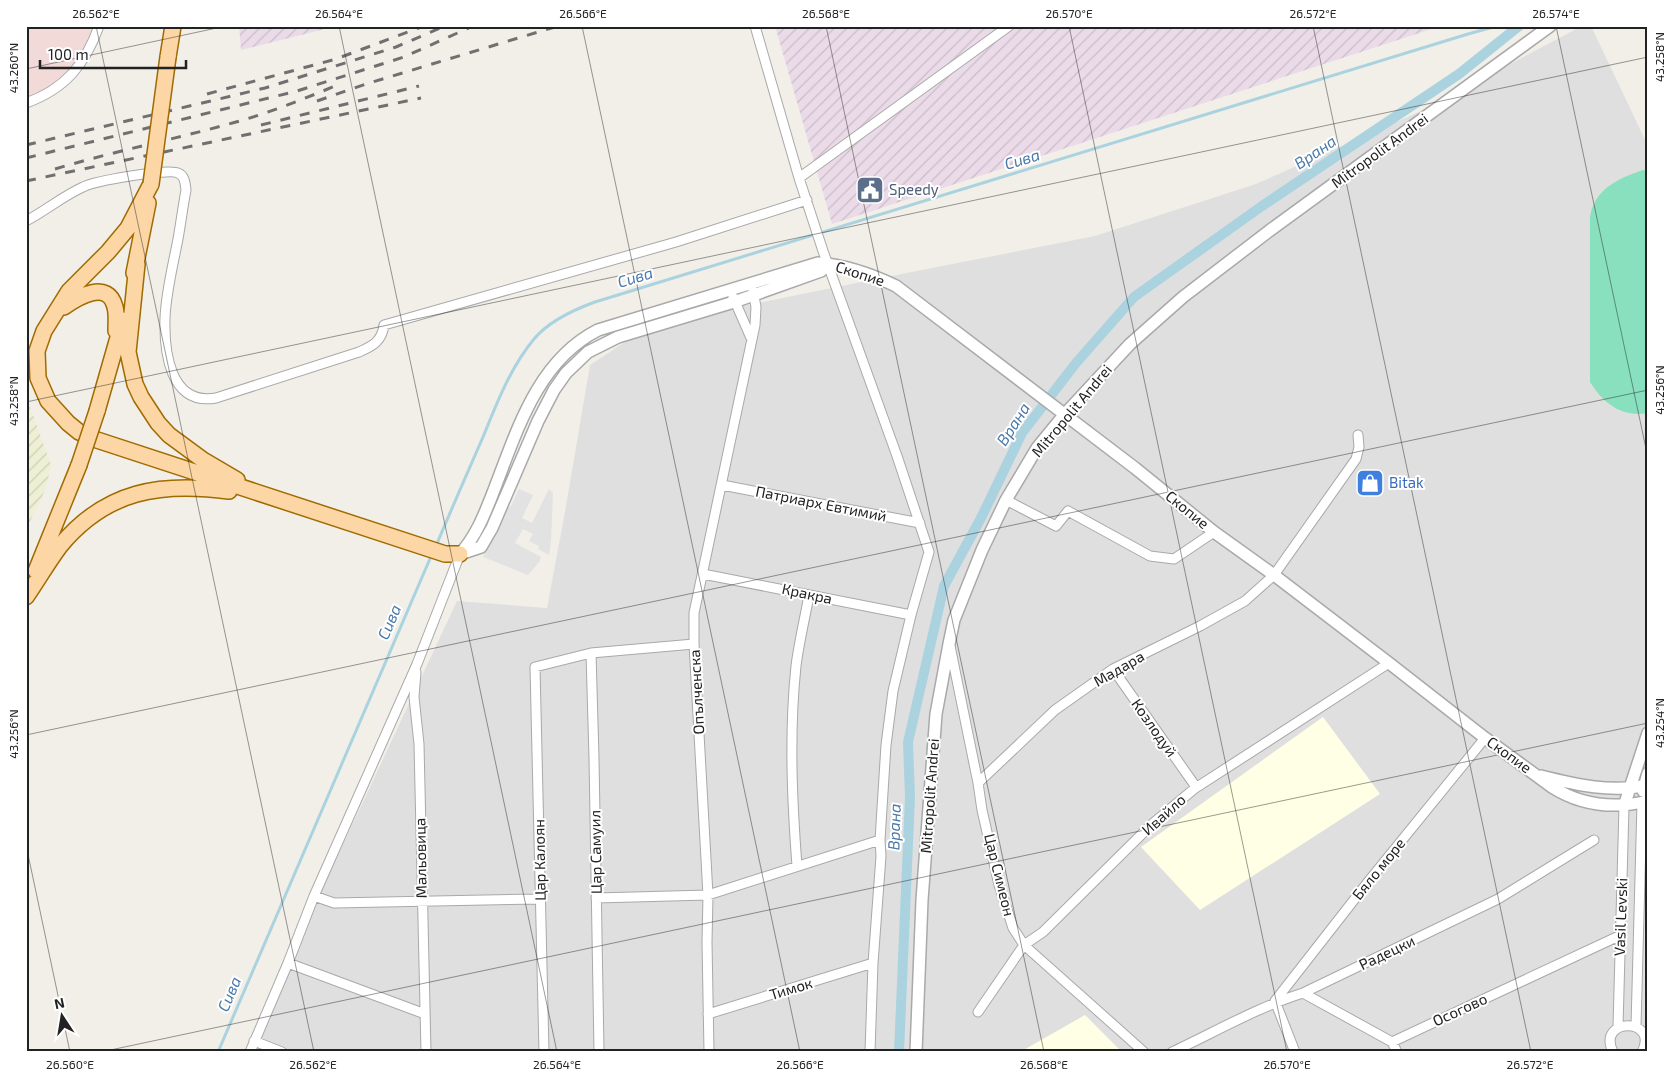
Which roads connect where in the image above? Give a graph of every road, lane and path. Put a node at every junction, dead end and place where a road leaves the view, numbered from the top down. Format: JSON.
{"nodes":[{"id":1,"x":98,"y":26,"type":"edge"},
{"id":2,"x":173,"y":26,"type":"edge"},
{"id":3,"x":755,"y":26,"type":"edge"},
{"id":4,"x":1009,"y":26,"type":"edge"},
{"id":5,"x":1550,"y":26,"type":"edge"},
{"id":6,"x":26,"y":103,"type":"edge"},
{"id":7,"x":799,"y":178,"type":"junction"},
{"id":8,"x":151,"y":184,"type":"junction"},
{"id":9,"x":807,"y":200,"type":"junction"},
{"id":10,"x":26,"y":222,"type":"edge"},
{"id":11,"x":136,"y":264,"type":"junction"},
{"id":12,"x":828,"y":264,"type":"junction"},
{"id":13,"x":750,"y":284,"type":"junction"},
{"id":14,"x":731,"y":290,"type":"junction"},
{"id":15,"x":754,"y":295,"type":"junction"},
{"id":16,"x":734,"y":302,"type":"junction"},
{"id":17,"x":54,"y":315,"type":"junction"},
{"id":18,"x":751,"y":338,"type":"junction"},
{"id":19,"x":117,"y":342,"type":"junction"},
{"id":20,"x":1062,"y":413,"type":"junction"},
{"id":21,"x":1358,"y":435,"type":"dead end"},
{"id":22,"x":722,"y":485,"type":"junction"},
{"id":23,"x":262,"y":495,"type":"junction"},
{"id":24,"x":1006,"y":500,"type":"junction"},
{"id":25,"x":920,"y":523,"type":"junction"},
{"id":26,"x":1214,"y":532,"type":"junction"},
{"id":27,"x":452,"y":554,"type":"junction"},
{"id":28,"x":703,"y":574,"type":"junction"},
{"id":29,"x":1274,"y":575,"type":"junction"},
{"id":30,"x":809,"y":595,"type":"junction"},
{"id":31,"x":26,"y":597,"type":"edge"},
{"id":32,"x":911,"y":616,"type":"junction"},
{"id":33,"x":694,"y":644,"type":"junction"},
{"id":34,"x":949,"y":644,"type":"junction"},
{"id":35,"x":591,"y":652,"type":"junction"},
{"id":36,"x":1389,"y":663,"type":"junction"},
{"id":37,"x":417,"y":664,"type":"junction"},
{"id":38,"x":1113,"y":669,"type":"junction"},
{"id":39,"x":1648,"y":732,"type":"edge"},
{"id":40,"x":1485,"y":738,"type":"junction"},
{"id":41,"x":1648,"y":773,"type":"edge"},
{"id":42,"x":1537,"y":776,"type":"junction"},
{"id":43,"x":978,"y":783,"type":"junction"},
{"id":44,"x":1646,"y":786,"type":"edge"},
{"id":45,"x":1196,"y":787,"type":"junction"},
{"id":46,"x":1628,"y":788,"type":"junction"},
{"id":47,"x":1645,"y":802,"type":"edge"},
{"id":48,"x":1624,"y":806,"type":"junction"},
{"id":49,"x":880,"y":840,"type":"junction"},
{"id":50,"x":1594,"y":840,"type":"dead end"},
{"id":51,"x":797,"y":866,"type":"junction"},
{"id":52,"x":708,"y":895,"type":"junction"},
{"id":53,"x":314,"y":896,"type":"junction"},
{"id":54,"x":596,"y":898,"type":"junction"},
{"id":55,"x":540,"y":899,"type":"junction"},
{"id":56,"x":422,"y":900,"type":"junction"},
{"id":57,"x":1621,"y":936,"type":"junction"},
{"id":58,"x":1024,"y":945,"type":"junction"},
{"id":59,"x":288,"y":963,"type":"junction"},
{"id":60,"x":873,"y":963,"type":"junction"},
{"id":61,"x":1303,"y":993,"type":"junction"},
{"id":62,"x":1275,"y":1002,"type":"junction"},
{"id":63,"x":978,"y":1012,"type":"dead end"},
{"id":64,"x":425,"y":1014,"type":"junction"},
{"id":65,"x":708,"y":1014,"type":"junction"},
{"id":66,"x":1636,"y":1026,"type":"junction"},
{"id":67,"x":1618,"y":1027,"type":"junction"},
{"id":68,"x":254,"y":1041,"type":"junction"},
{"id":69,"x":1392,"y":1042,"type":"junction"},
{"id":70,"x":1612,"y":1049,"type":"edge"},
{"id":71,"x":250,"y":1052,"type":"edge"},
{"id":72,"x":282,"y":1052,"type":"edge"},
{"id":73,"x":426,"y":1052,"type":"edge"},
{"id":74,"x":544,"y":1052,"type":"edge"},
{"id":75,"x":599,"y":1052,"type":"edge"},
{"id":76,"x":710,"y":1052,"type":"edge"},
{"id":77,"x":870,"y":1052,"type":"edge"},
{"id":78,"x":916,"y":1052,"type":"edge"},
{"id":79,"x":1144,"y":1052,"type":"edge"},
{"id":80,"x":1172,"y":1052,"type":"edge"},
{"id":81,"x":1295,"y":1052,"type":"edge"},
{"id":82,"x":1397,"y":1052,"type":"edge"},
{"id":83,"x":1602,"y":1052,"type":"edge"},
{"id":84,"x":1642,"y":1052,"type":"edge"}],
"edges":[{"from":1,"to":6,"type":"street"},
{"from":2,"to":8,"type":"main road","bridge":true},
{"from":3,"to":7,"type":"street"},
{"from":4,"to":7,"type":"street"},
{"from":5,"to":20,"type":"street","name":"Mitropolit Andrei"},
{"from":7,"to":9,"type":"street"},
{"from":8,"to":11,"type":"main road"},
{"from":8,"to":17,"type":"main road"},
{"from":9,"to":10,"type":"street"},
{"from":9,"to":12,"type":"street"},
{"from":11,"to":19,"type":"main road"},
{"from":11,"to":23,"type":"main road"},
{"from":12,"to":13,"type":"street"},
{"from":12,"to":15,"type":"street"},
{"from":12,"to":20,"type":"street","name":"Скопие"},
{"from":12,"to":25,"type":"street"},
{"from":13,"to":14,"type":"street"},
{"from":13,"to":15,"type":"street","name":"Опълченска"},
{"from":14,"to":16,"type":"street"},
{"from":14,"to":27,"type":"street"},
{"from":15,"to":16,"type":"street"},
{"from":15,"to":18,"type":"street","name":"Опълченска"},
{"from":16,"to":18,"type":"street"},
{"from":16,"to":27,"type":"street"},
{"from":17,"to":19,"type":"main road"},
{"from":17,"to":23,"type":"main road"},
{"from":18,"to":22,"type":"street","name":"Опълченска"},
{"from":19,"to":31,"type":"main road","bridge":true},
{"from":20,"to":24,"type":"street","name":"Mitropolit Andrei"},
{"from":20,"to":26,"type":"street","name":"Скопие"},
{"from":21,"to":29,"type":"street","name":"Мадара"},
{"from":22,"to":25,"type":"street","name":"Патриарх Евтимий"},
{"from":22,"to":28,"type":"street","name":"Опълченска"},
{"from":23,"to":27,"type":"main road"},
{"from":23,"to":31,"type":"main road"},
{"from":24,"to":26,"type":"street"},
{"from":24,"to":34,"type":"street","name":"Mitropolit Andrei"},
{"from":25,"to":32,"type":"street"},
{"from":26,"to":29,"type":"street","name":"Скопие"},
{"from":27,"to":37,"type":"street"},
{"from":28,"to":30,"type":"street","name":"Кракра"},
{"from":28,"to":33,"type":"street","name":"Опълченска"},
{"from":29,"to":36,"type":"street","name":"Скопие"},
{"from":29,"to":38,"type":"street","name":"Мадара"},
{"from":30,"to":32,"type":"street","name":"Кракра"},
{"from":30,"to":51,"type":"street"},
{"from":32,"to":49,"type":"street"},
{"from":33,"to":35,"type":"street"},
{"from":33,"to":52,"type":"street","name":"Опълченска"},
{"from":34,"to":43,"type":"street","name":"Цар Симеон"},
{"from":34,"to":78,"type":"street","name":"Mitropolit Andrei"},
{"from":35,"to":54,"type":"street","name":"Цар Самуил"},
{"from":35,"to":55,"type":"street","name":"Цар Калоян"},
{"from":36,"to":40,"type":"street","name":"Скопие"},
{"from":36,"to":45,"type":"street","name":"Ивайло"},
{"from":37,"to":53,"type":"street"},
{"from":37,"to":56,"type":"street","name":"Мальовица"},
{"from":38,"to":43,"type":"street","name":"Мадара"},
{"from":38,"to":45,"type":"street","name":"Козлодуй"},
{"from":39,"to":46,"type":"street"},
{"from":40,"to":42,"type":"street","name":"Скопие"},
{"from":40,"to":62,"type":"street","name":"Бяло море"},
{"from":41,"to":44,"type":"street"},
{"from":42,"to":46,"type":"street","name":"Скопие"},
{"from":42,"to":48,"type":"street","name":"Скопие"},
{"from":43,"to":58,"type":"street","name":"Цар Симеон"},
{"from":44,"to":46,"type":"street","name":"Скопие"},
{"from":44,"to":47,"type":"street"},
{"from":45,"to":58,"type":"street","name":"Ивайло"},
{"from":46,"to":48,"type":"street"},
{"from":47,"to":48,"type":"street","name":"Скопие"},
{"from":47,"to":66,"type":"street","name":"Vasil Levski"},
{"from":48,"to":57,"type":"street","name":"Vasil Levski"},
{"from":49,"to":51,"type":"street"},
{"from":49,"to":60,"type":"street"},
{"from":50,"to":61,"type":"street","name":"Радецки"},
{"from":51,"to":52,"type":"street"},
{"from":52,"to":54,"type":"street"},
{"from":52,"to":65,"type":"street","name":"Опълченска"},
{"from":53,"to":56,"type":"street"},
{"from":53,"to":59,"type":"street"},
{"from":54,"to":75,"type":"street","name":"Цар Самуил"},
{"from":55,"to":56,"type":"street"},
{"from":55,"to":74,"type":"street","name":"Цар Калоян"},
{"from":56,"to":64,"type":"street","name":"Мальовица"},
{"from":57,"to":67,"type":"street","name":"Vasil Levski"},
{"from":57,"to":69,"type":"street","name":"Осогово"},
{"from":58,"to":63,"type":"street","name":"Ивайло"},
{"from":58,"to":79,"type":"street","name":"Цар Симеон"},
{"from":59,"to":64,"type":"street"},
{"from":59,"to":68,"type":"street"},
{"from":60,"to":65,"type":"street","name":"Тимок"},
{"from":60,"to":77,"type":"street"},
{"from":61,"to":62,"type":"street","name":"Радецки"},
{"from":61,"to":69,"type":"street"},
{"from":62,"to":80,"type":"street","name":"Радецки"},
{"from":62,"to":81,"type":"street"},
{"from":64,"to":73,"type":"street","name":"Мальовица"},
{"from":65,"to":76,"type":"street","name":"Опълченска"},
{"from":66,"to":67,"type":"street"},
{"from":66,"to":84,"type":"street","name":"Vasil Levski"},
{"from":67,"to":70,"type":"street","name":"Vasil Levski"},
{"from":68,"to":71,"type":"street"},
{"from":68,"to":72,"type":"street"},
{"from":69,"to":82,"type":"street"},
{"from":70,"to":83,"type":"street"}]}
